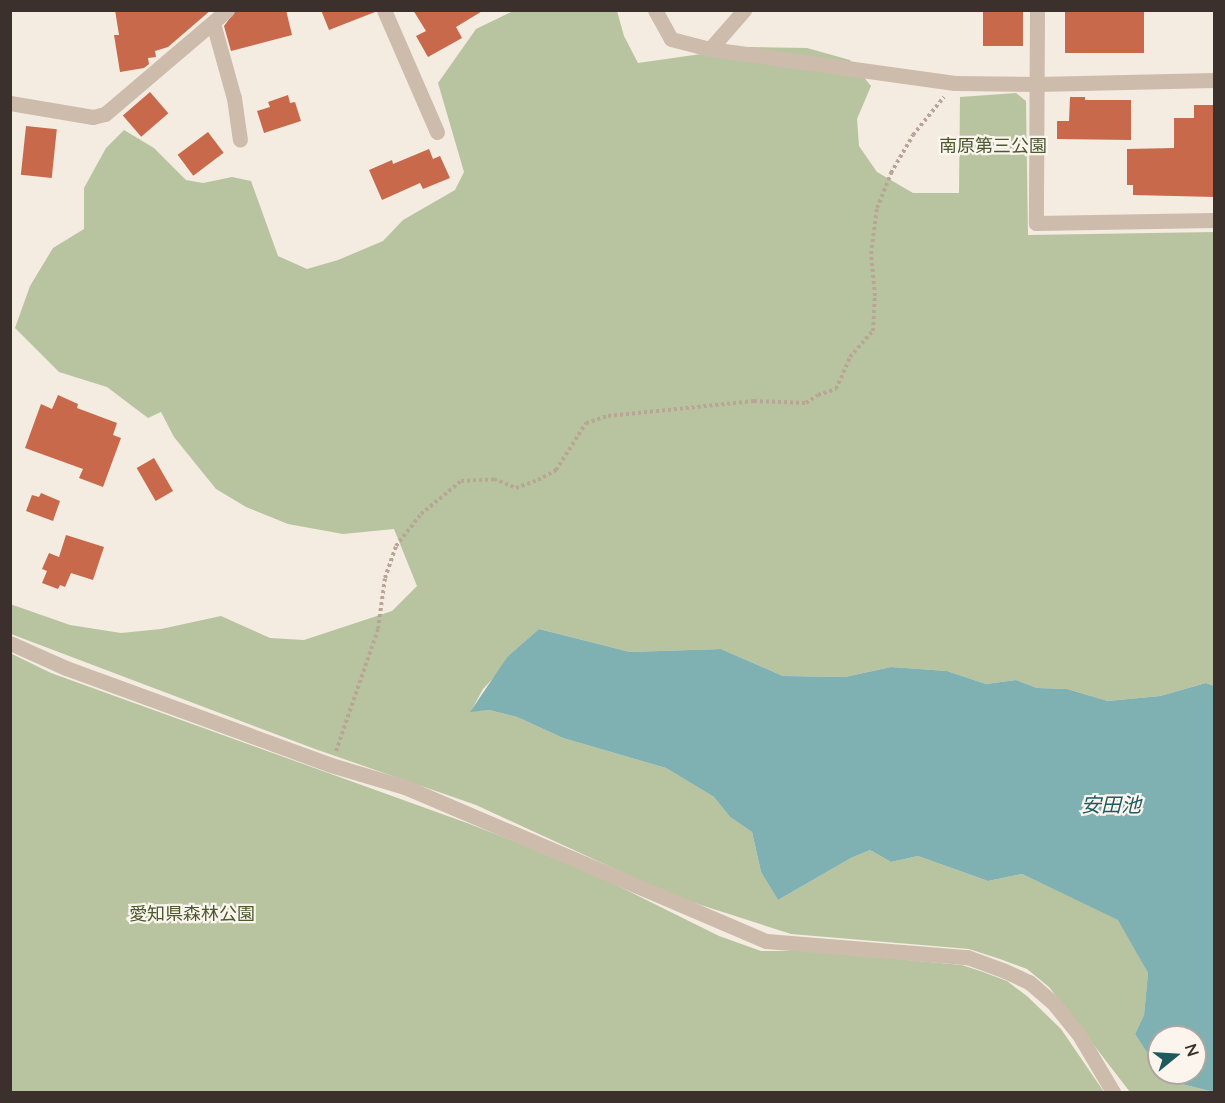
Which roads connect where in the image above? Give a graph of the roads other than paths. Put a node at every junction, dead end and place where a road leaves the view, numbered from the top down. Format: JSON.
{"nodes":[{"id":1,"x":384,"y":10,"type":"edge"},
{"id":2,"x":655,"y":10,"type":"edge"},
{"id":3,"x":744,"y":10,"type":"edge"},
{"id":4,"x":1037,"y":10,"type":"edge"},
{"id":5,"x":221,"y":15,"type":"edge"},
{"id":6,"x":710,"y":49,"type":"junction"},
{"id":7,"x":1215,"y":80,"type":"edge"},
{"id":8,"x":1037,"y":84,"type":"junction"},
{"id":9,"x":10,"y":103,"type":"edge"},
{"id":10,"x":437,"y":132,"type":"dead end"},
{"id":11,"x":240,"y":140,"type":"dead end"},
{"id":12,"x":1215,"y":220,"type":"edge"},
{"id":13,"x":10,"y":643,"type":"edge"},
{"id":14,"x":1113,"y":1092,"type":"edge"}],
"edges":[{"from":1,"to":10,"type":"street"},
{"from":2,"to":6,"type":"street"},
{"from":3,"to":6,"type":"street"},
{"from":4,"to":8,"type":"street"},
{"from":5,"to":9,"type":"street"},
{"from":5,"to":11,"type":"street"},
{"from":6,"to":8,"type":"street"},
{"from":7,"to":8,"type":"street"},
{"from":8,"to":12,"type":"street"},
{"from":13,"to":14,"type":"street"}]}
